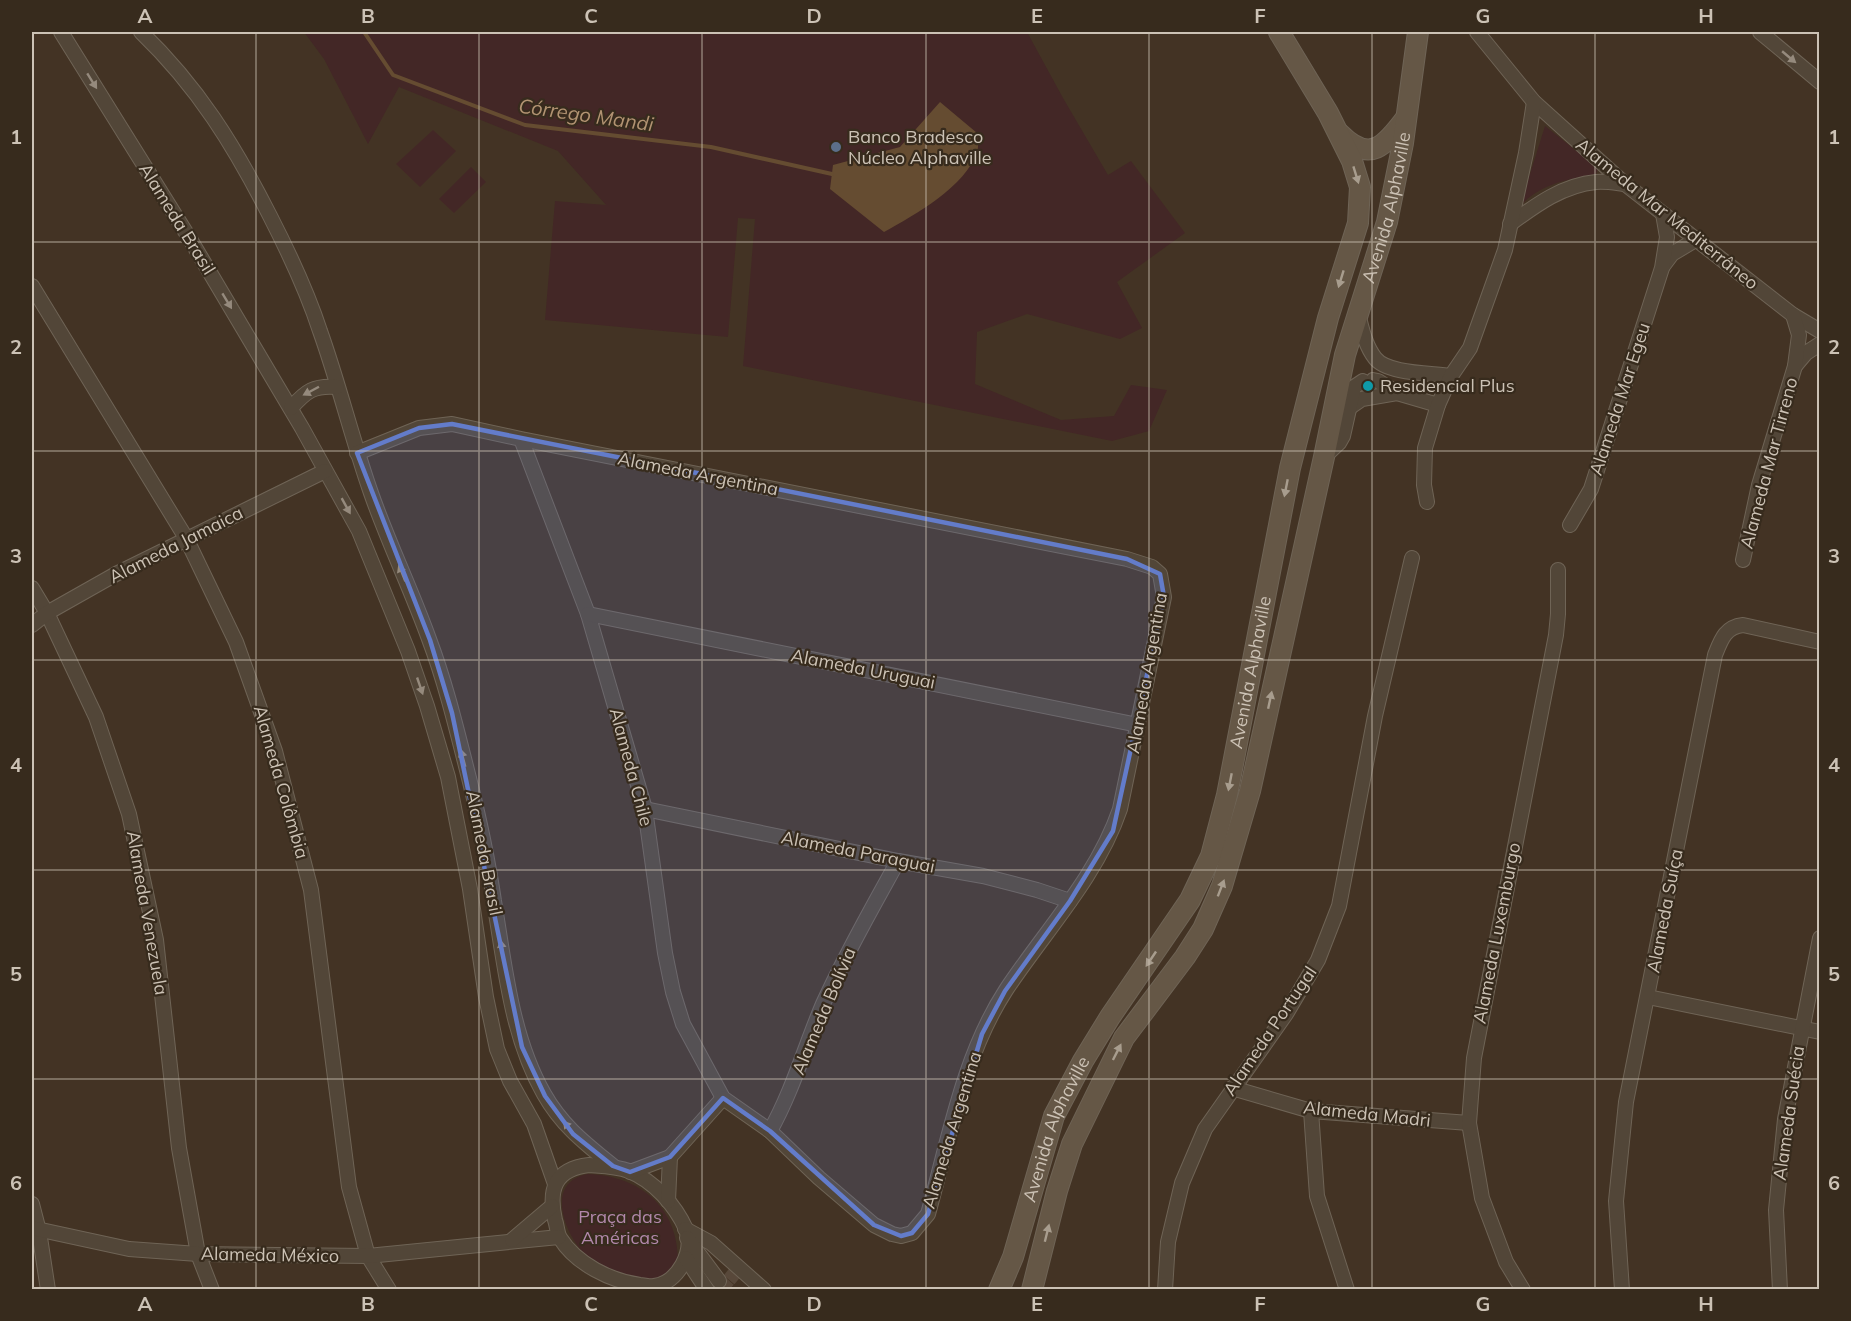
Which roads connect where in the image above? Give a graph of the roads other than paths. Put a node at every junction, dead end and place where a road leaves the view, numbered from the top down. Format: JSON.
{"nodes":[{"id":1,"x":61,"y":32,"type":"edge"},
{"id":2,"x":141,"y":32,"type":"edge"},
{"id":3,"x":1277,"y":32,"type":"edge"},
{"id":4,"x":1418,"y":32,"type":"edge"},
{"id":5,"x":1477,"y":32,"type":"edge"},
{"id":6,"x":1760,"y":32,"type":"edge"},
{"id":7,"x":1820,"y":82,"type":"edge"},
{"id":8,"x":1534,"y":102,"type":"junction"},
{"id":9,"x":1407,"y":117,"type":"junction"},
{"id":10,"x":1338,"y":132,"type":"junction"},
{"id":11,"x":1625,"y":184,"type":"junction"},
{"id":12,"x":1663,"y":214,"type":"junction"},
{"id":13,"x":1510,"y":224,"type":"junction"},
{"id":14,"x":1697,"y":238,"type":"junction"},
{"id":15,"x":1662,"y":268,"type":"junction"},
{"id":16,"x":32,"y":285,"type":"edge"},
{"id":17,"x":1357,"y":313,"type":"junction"},
{"id":18,"x":1793,"y":315,"type":"junction"},
{"id":19,"x":1820,"y":332,"type":"edge"},
{"id":20,"x":1820,"y":344,"type":"edge"},
{"id":21,"x":1796,"y":366,"type":"junction"},
{"id":22,"x":1410,"y":371,"type":"junction"},
{"id":23,"x":1451,"y":376,"type":"junction"},
{"id":24,"x":337,"y":387,"type":"junction"},
{"id":25,"x":1401,"y":394,"type":"junction"},
{"id":26,"x":1438,"y":405,"type":"junction"},
{"id":27,"x":291,"y":408,"type":"junction"},
{"id":28,"x":1349,"y":408,"type":"junction"},
{"id":29,"x":520,"y":439,"type":"junction"},
{"id":30,"x":1295,"y":445,"type":"junction"},
{"id":31,"x":357,"y":453,"type":"junction"},
{"id":32,"x":1324,"y":457,"type":"junction"},
{"id":33,"x":325,"y":471,"type":"junction"},
{"id":34,"x":1427,"y":502,"type":"dead end"},
{"id":35,"x":380,"y":520,"type":"junction"},
{"id":36,"x":1570,"y":525,"type":"dead end"},
{"id":37,"x":359,"y":531,"type":"junction"},
{"id":38,"x":186,"y":538,"type":"junction"},
{"id":39,"x":1412,"y":558,"type":"dead end"},
{"id":40,"x":1743,"y":560,"type":"dead end"},
{"id":41,"x":1558,"y":570,"type":"dead end"},
{"id":42,"x":32,"y":588,"type":"edge"},
{"id":43,"x":47,"y":613,"type":"junction"},
{"id":44,"x":588,"y":614,"type":"junction"},
{"id":45,"x":32,"y":626,"type":"edge"},
{"id":46,"x":1820,"y":642,"type":"edge"},
{"id":47,"x":1138,"y":725,"type":"junction"},
{"id":48,"x":645,"y":809,"type":"junction"},
{"id":49,"x":898,"y":861,"type":"junction"},
{"id":50,"x":1070,"y":902,"type":"junction"},
{"id":51,"x":1820,"y":938,"type":"edge"},
{"id":52,"x":1648,"y":997,"type":"junction"},
{"id":53,"x":1802,"y":1029,"type":"junction"},
{"id":54,"x":1820,"y":1032,"type":"edge"},
{"id":55,"x":1232,"y":1088,"type":"junction"},
{"id":56,"x":723,"y":1098,"type":"junction"},
{"id":57,"x":1311,"y":1111,"type":"junction"},
{"id":58,"x":1469,"y":1123,"type":"junction"},
{"id":59,"x":770,"y":1131,"type":"junction"},
{"id":60,"x":670,"y":1157,"type":"junction"},
{"id":61,"x":613,"y":1166,"type":"junction"},
{"id":62,"x":630,"y":1172,"type":"junction"},
{"id":63,"x":555,"y":1184,"type":"junction"},
{"id":64,"x":668,"y":1201,"type":"junction"},
{"id":65,"x":552,"y":1206,"type":"junction"},
{"id":66,"x":34,"y":1220,"type":"edge"},
{"id":67,"x":687,"y":1233,"type":"junction"},
{"id":68,"x":559,"y":1237,"type":"junction"},
{"id":69,"x":510,"y":1241,"type":"junction"},
{"id":70,"x":198,"y":1254,"type":"junction"},
{"id":71,"x":368,"y":1256,"type":"junction"},
{"id":72,"x":686,"y":1258,"type":"junction"},
{"id":73,"x":723,"y":1275,"type":"tunnel mouth"},
{"id":74,"x":645,"y":1287,"type":"edge"},
{"id":75,"x":48,"y":1290,"type":"edge"},
{"id":76,"x":212,"y":1290,"type":"edge"},
{"id":77,"x":389,"y":1290,"type":"edge"},
{"id":78,"x":707,"y":1290,"type":"tunnel mouth"},
{"id":79,"x":764,"y":1290,"type":"edge"},
{"id":80,"x":999,"y":1290,"type":"edge"},
{"id":81,"x":1032,"y":1290,"type":"edge"},
{"id":82,"x":1165,"y":1290,"type":"edge"},
{"id":83,"x":1347,"y":1290,"type":"edge"},
{"id":84,"x":1523,"y":1290,"type":"edge"},
{"id":85,"x":1622,"y":1290,"type":"edge"},
{"id":86,"x":1780,"y":1290,"type":"edge"}],
"edges":[{"from":1,"to":27,"type":"street","name":"Alameda Brasil","one_way":true},
{"from":2,"to":24,"type":"street","name":"Alameda Brasil"},
{"from":3,"to":10,"type":"main road","name":"Avenida Alphaville"},
{"from":4,"to":9,"type":"main road","name":"Avenida Alphaville"},
{"from":5,"to":8,"type":"street","name":"Alameda Mar Mediterrâneo"},
{"from":6,"to":7,"type":"street","one_way":true},
{"from":8,"to":11,"type":"street","name":"Alameda Mar Mediterrâneo"},
{"from":8,"to":13,"type":"street"},
{"from":9,"to":10,"type":"main road"},
{"from":9,"to":17,"type":"main road","name":"Avenida Alphaville"},
{"from":10,"to":30,"type":"main road","name":"Avenida Alphaville","one_way":true},
{"from":11,"to":12,"type":"street","name":"Alameda Mar Mediterrâneo"},
{"from":11,"to":13,"type":"street"},
{"from":12,"to":14,"type":"street","name":"Alameda Mar Mediterrâneo"},
{"from":12,"to":15,"type":"street","name":"Alameda Mar Egeu"},
{"from":13,"to":23,"type":"street"},
{"from":14,"to":15,"type":"street","name":"Alameda Mar Egeu"},
{"from":14,"to":18,"type":"street","name":"Alameda Mar Mediterrâneo"},
{"from":15,"to":36,"type":"street","name":"Alameda Mar Egeu"},
{"from":16,"to":38,"type":"street","name":"Alameda Colômbia"},
{"from":17,"to":22,"type":"street"},
{"from":17,"to":32,"type":"main road","name":"Avenida Alphaville"},
{"from":18,"to":19,"type":"street","name":"Alameda Mar Mediterrâneo"},
{"from":18,"to":21,"type":"street","name":"Alameda Mar Tirreno"},
{"from":20,"to":21,"type":"street","name":"Alameda Mar Tirreno"},
{"from":21,"to":40,"type":"street","name":"Alameda Mar Tirreno"},
{"from":22,"to":23,"type":"street"},
{"from":22,"to":25,"type":"street"},
{"from":23,"to":26,"type":"street"},
{"from":24,"to":27,"type":"street","one_way":true},
{"from":24,"to":31,"type":"street","name":"Alameda Brasil"},
{"from":25,"to":26,"type":"street"},
{"from":25,"to":28,"type":"street"},
{"from":25,"to":28,"type":"street"},
{"from":26,"to":34,"type":"street"},
{"from":27,"to":33,"type":"street","name":"Alameda Brasil"},
{"from":28,"to":32,"type":"street"},
{"from":29,"to":31,"type":"street","name":"Alameda Argentina"},
{"from":29,"to":44,"type":"street","name":"Alameda Chile"},
{"from":29,"to":47,"type":"street","name":"Alameda Argentina"},
{"from":30,"to":32,"type":"main road"},
{"from":30,"to":80,"type":"main road","name":"Avenida Alphaville","one_way":true},
{"from":31,"to":35,"type":"street","name":"Alameda Brasil"},
{"from":81,"to":32,"type":"main road","name":"Avenida Alphaville","one_way":true},
{"from":33,"to":37,"type":"street","name":"Alameda Brasil","one_way":true},
{"from":33,"to":38,"type":"street","name":"Alameda Jamaica"},
{"from":35,"to":37,"type":"street"},
{"from":61,"to":35,"type":"street","name":"Alameda Brasil","one_way":true},
{"from":37,"to":63,"type":"street","name":"Alameda Brasil","one_way":true},
{"from":38,"to":43,"type":"street","name":"Alameda Jamaica"},
{"from":38,"to":71,"type":"street","name":"Alameda Colômbia"},
{"from":39,"to":55,"type":"street","name":"Alameda Portugal"},
{"from":41,"to":58,"type":"street","name":"Alameda Luxemburgo"},
{"from":42,"to":43,"type":"street","name":"Alameda Venezuela"},
{"from":43,"to":45,"type":"street","name":"Alameda Jamaica"},
{"from":43,"to":70,"type":"street","name":"Alameda Venezuela"},
{"from":44,"to":47,"type":"street","name":"Alameda Uruguai"},
{"from":44,"to":48,"type":"street","name":"Alameda Chile"},
{"from":46,"to":52,"type":"street","name":"Alameda Suíça"},
{"from":47,"to":50,"type":"street","name":"Alameda Argentina"},
{"from":48,"to":49,"type":"street","name":"Alameda Paraguai"},
{"from":48,"to":56,"type":"street","name":"Alameda Chile"},
{"from":49,"to":50,"type":"street","name":"Alameda Paraguai"},
{"from":49,"to":59,"type":"street","name":"Alameda Bolívia"},
{"from":50,"to":59,"type":"street","name":"Alameda Argentina"},
{"from":51,"to":53,"type":"street","name":"Alameda Suécia"},
{"from":52,"to":53,"type":"street"},
{"from":52,"to":85,"type":"street","name":"Alameda Suíça"},
{"from":53,"to":54,"type":"street"},
{"from":53,"to":86,"type":"street","name":"Alameda Suécia"},
{"from":55,"to":57,"type":"street","name":"Alameda Madri"},
{"from":55,"to":82,"type":"street","name":"Alameda Portugal"},
{"from":56,"to":59,"type":"street","name":"Alameda Argentina"},
{"from":56,"to":60,"type":"street"},
{"from":57,"to":58,"type":"street","name":"Alameda Madri"},
{"from":57,"to":83,"type":"street"},
{"from":58,"to":84,"type":"street","name":"Alameda Luxemburgo"},
{"from":60,"to":62,"type":"street"},
{"from":60,"to":64,"type":"street"},
{"from":61,"to":62,"type":"street"},
{"from":61,"to":63,"type":"street"},
{"from":62,"to":64,"type":"street"},
{"from":63,"to":65,"type":"street"},
{"from":64,"to":67,"type":"street"},
{"from":65,"to":68,"type":"street"},
{"from":65,"to":69,"type":"street"},
{"from":66,"to":70,"type":"street","name":"Alameda México"},
{"from":66,"to":75,"type":"street"},
{"from":67,"to":72,"type":"street"},
{"from":67,"to":73,"type":"street"},
{"from":67,"to":79,"type":"street"},
{"from":68,"to":69,"type":"street","name":"Alameda México"},
{"from":68,"to":74,"type":"street"},
{"from":69,"to":71,"type":"street","name":"Alameda México"},
{"from":70,"to":71,"type":"street","name":"Alameda México"},
{"from":70,"to":76,"type":"street","name":"Alameda Venezuela"},
{"from":71,"to":77,"type":"street","name":"Alameda Colômbia"},
{"from":72,"to":74,"type":"street"},
{"from":72,"to":78,"type":"street"}]}
